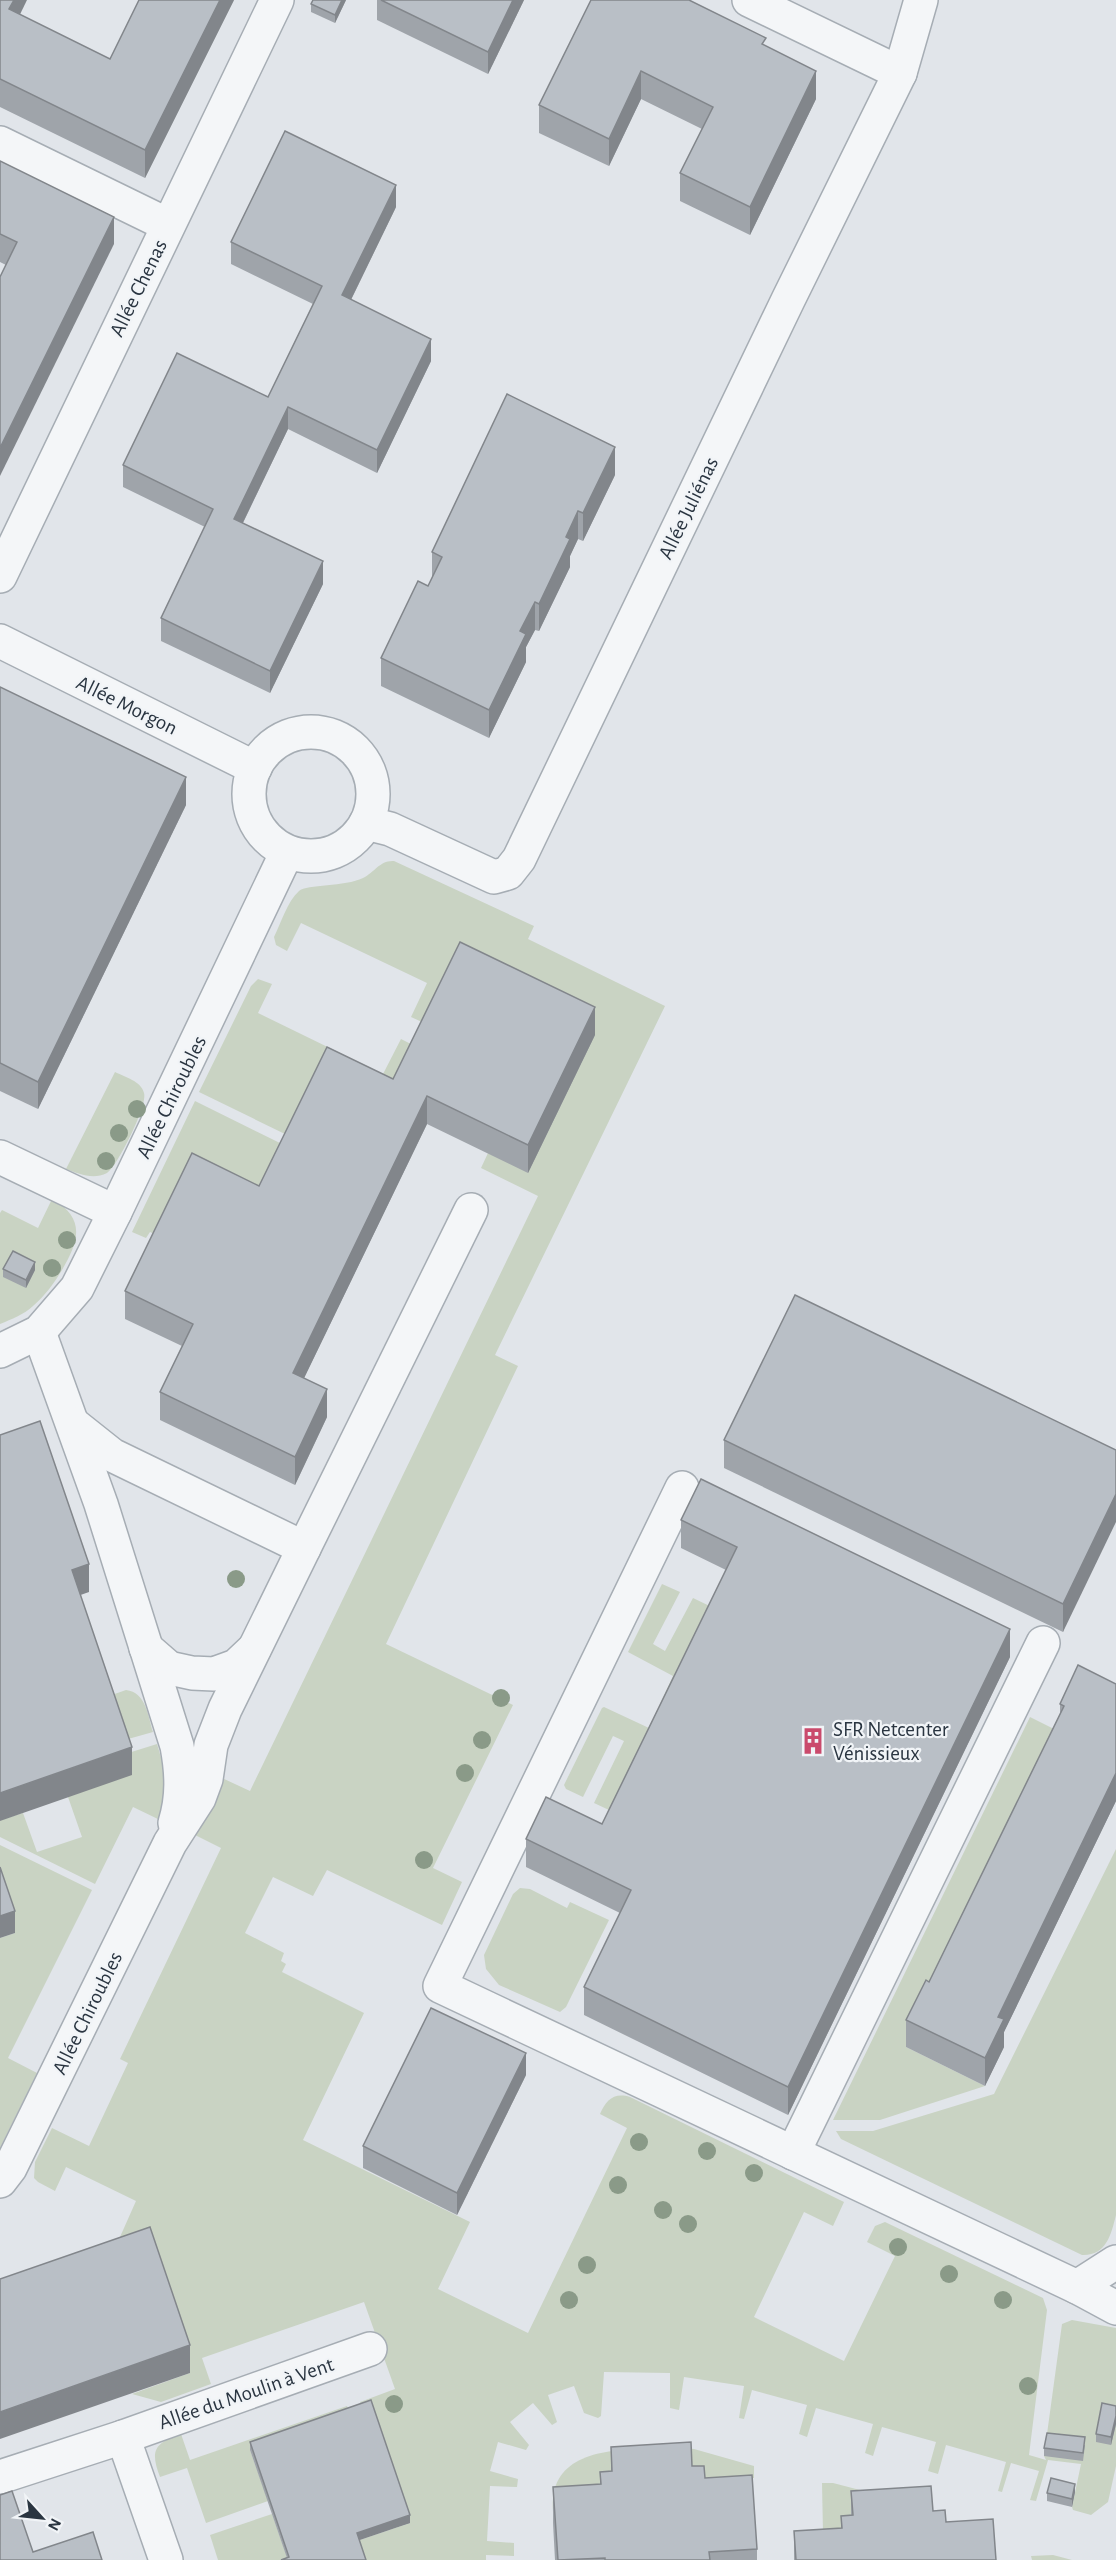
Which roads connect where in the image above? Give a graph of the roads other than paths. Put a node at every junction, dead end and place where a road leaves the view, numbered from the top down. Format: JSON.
{"nodes":[{"id":1,"x":277,"y":0,"type":"edge"},
{"id":2,"x":749,"y":0,"type":"edge"},
{"id":3,"x":921,"y":0,"type":"edge"},
{"id":4,"x":900,"y":73,"type":"junction"},
{"id":5,"x":0,"y":143,"type":"edge"},
{"id":6,"x":168,"y":225,"type":"junction"},
{"id":7,"x":0,"y":576,"type":"edge"},
{"id":8,"x":0,"y":641,"type":"edge"},
{"id":9,"x":255,"y":768,"type":"junction"},
{"id":10,"x":366,"y":823,"type":"junction"},
{"id":11,"x":287,"y":852,"type":"junction"},
{"id":12,"x":0,"y":1157,"type":"edge"},
{"id":13,"x":471,"y":1210,"type":"dead end"},
{"id":14,"x":115,"y":1212,"type":"junction"},
{"id":15,"x":39,"y":1332,"type":"junction"},
{"id":16,"x":0,"y":1351,"type":"edge"},
{"id":17,"x":73,"y":1424,"type":"junction"},
{"id":18,"x":682,"y":1488,"type":"dead end"},
{"id":19,"x":304,"y":1548,"type":"junction"},
{"id":20,"x":1042,"y":1643,"type":"dead end"},
{"id":21,"x":146,"y":1648,"type":"junction"},
{"id":22,"x":254,"y":1649,"type":"junction"},
{"id":23,"x":170,"y":1843,"type":"junction"},
{"id":24,"x":793,"y":2153,"type":"junction"},
{"id":25,"x":0,"y":2181,"type":"edge"},
{"id":26,"x":1116,"y":2262,"type":"edge"},
{"id":27,"x":1077,"y":2287,"type":"junction"},
{"id":28,"x":1116,"y":2308,"type":"edge"},
{"id":29,"x":370,"y":2349,"type":"dead end"},
{"id":30,"x":123,"y":2437,"type":"junction"},
{"id":31,"x":0,"y":2477,"type":"edge"},
{"id":32,"x":166,"y":2560,"type":"edge"}],
"edges":[{"from":1,"to":6,"type":"street","name":"Allée Chenas"},
{"from":2,"to":4,"type":"street"},
{"from":3,"to":4,"type":"street","name":"Allée Juliénas"},
{"from":4,"to":10,"type":"street","name":"Allée Juliénas"},
{"from":5,"to":6,"type":"street"},
{"from":6,"to":7,"type":"street","name":"Allée Chenas"},
{"from":8,"to":9,"type":"street","name":"Allée Morgon"},
{"from":9,"to":10,"type":"street"},
{"from":9,"to":11,"type":"street"},
{"from":10,"to":11,"type":"street"},
{"from":11,"to":14,"type":"street","name":"Allée Chiroubles"},
{"from":12,"to":14,"type":"street"},
{"from":13,"to":19,"type":"street","name":"Allée Chiroubles"},
{"from":14,"to":15,"type":"street","name":"Allée Chiroubles"},
{"from":15,"to":16,"type":"street","name":"Allée Chiroubles"},
{"from":15,"to":17,"type":"street","name":"Allée Chiroubles"},
{"from":17,"to":19,"type":"street"},
{"from":17,"to":21,"type":"street","name":"Allée Chiroubles"},
{"from":18,"to":24,"type":"street"},
{"from":19,"to":22,"type":"street","name":"Allée Chiroubles"},
{"from":20,"to":24,"type":"street"},
{"from":21,"to":22,"type":"street","name":"Allée Chiroubles"},
{"from":21,"to":23,"type":"street","name":"Allée Chiroubles"},
{"from":22,"to":23,"type":"street","name":"Allée Chiroubles"},
{"from":23,"to":25,"type":"street","name":"Allée Chiroubles"},
{"from":24,"to":27,"type":"street"},
{"from":26,"to":27,"type":"street"},
{"from":27,"to":28,"type":"street"},
{"from":29,"to":30,"type":"street","name":"Allée du Moulin à Vent"},
{"from":30,"to":31,"type":"street","name":"Allée du Moulin à Vent"},
{"from":30,"to":32,"type":"street"}]}
